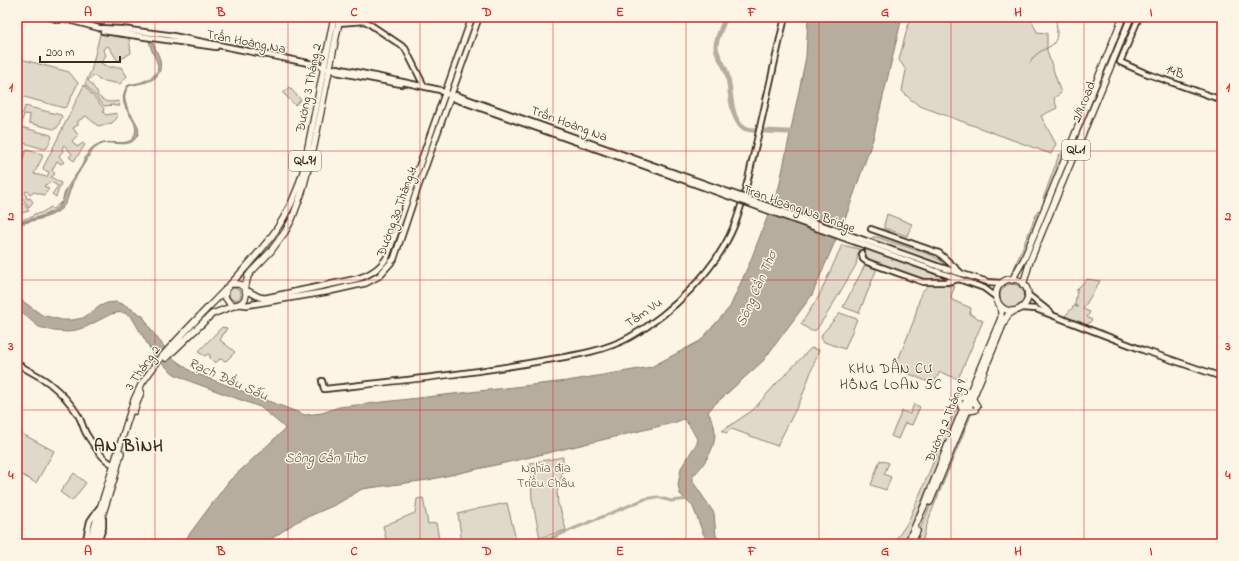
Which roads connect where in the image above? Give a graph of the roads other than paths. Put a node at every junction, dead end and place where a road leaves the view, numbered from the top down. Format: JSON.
{"nodes":[{"id":1,"x":49,"y":17,"type":"edge"},
{"id":2,"x":57,"y":17,"type":"edge"},
{"id":3,"x":334,"y":17,"type":"edge"},
{"id":4,"x":340,"y":17,"type":"edge"},
{"id":5,"x":472,"y":17,"type":"edge"},
{"id":6,"x":479,"y":17,"type":"edge"},
{"id":7,"x":785,"y":17,"type":"edge"},
{"id":8,"x":1123,"y":17,"type":"edge"},
{"id":9,"x":1131,"y":17,"type":"edge"},
{"id":10,"x":1139,"y":17,"type":"edge"},
{"id":11,"x":338,"y":23,"type":"junction"},
{"id":12,"x":147,"y":34,"type":"junction"},
{"id":13,"x":327,"y":68,"type":"junction"},
{"id":14,"x":424,"y":86,"type":"junction"},
{"id":15,"x":443,"y":92,"type":"junction"},
{"id":16,"x":452,"y":96,"type":"junction"},
{"id":17,"x":1222,"y":100,"type":"edge"},
{"id":18,"x":652,"y":167,"type":"junction"},
{"id":19,"x":744,"y":195,"type":"junction"},
{"id":20,"x":742,"y":202,"type":"junction"},
{"id":21,"x":871,"y":229,"type":"dead end"},
{"id":22,"x":862,"y":253,"type":"dead end"},
{"id":23,"x":961,"y":276,"type":"junction"},
{"id":24,"x":1012,"y":280,"type":"junction"},
{"id":25,"x":1002,"y":283,"type":"junction"},
{"id":26,"x":1023,"y":285,"type":"junction"},
{"id":27,"x":228,"y":286,"type":"junction"},
{"id":28,"x":245,"y":289,"type":"junction"},
{"id":29,"x":325,"y":289,"type":"junction"},
{"id":30,"x":1027,"y":294,"type":"junction"},
{"id":31,"x":996,"y":297,"type":"junction"},
{"id":32,"x":238,"y":305,"type":"junction"},
{"id":33,"x":1000,"y":306,"type":"junction"},
{"id":34,"x":1021,"y":308,"type":"junction"},
{"id":35,"x":1014,"y":311,"type":"junction"},
{"id":36,"x":1056,"y":317,"type":"junction"},
{"id":37,"x":199,"y":322,"type":"junction"},
{"id":38,"x":17,"y":363,"type":"edge"},
{"id":39,"x":1222,"y":377,"type":"edge"},
{"id":40,"x":322,"y":381,"type":"dead end"},
{"id":41,"x":140,"y":392,"type":"junction"},
{"id":42,"x":971,"y":396,"type":"junction"},
{"id":43,"x":965,"y":411,"type":"junction"},
{"id":44,"x":114,"y":464,"type":"junction"},
{"id":45,"x":100,"y":508,"type":"junction"},
{"id":46,"x":102,"y":517,"type":"junction"},
{"id":47,"x":97,"y":524,"type":"junction"},
{"id":48,"x":85,"y":544,"type":"edge"},
{"id":49,"x":89,"y":544,"type":"edge"},
{"id":50,"x":93,"y":544,"type":"edge"},
{"id":51,"x":97,"y":544,"type":"edge"},
{"id":52,"x":907,"y":544,"type":"edge"},
{"id":53,"x":912,"y":544,"type":"edge"}],
"edges":[{"from":1,"to":12,"type":"main road","name":"Trần Hoàng Na"},
{"from":2,"to":12,"type":"main road","name":"Trần Hoàng Na"},
{"from":3,"to":13,"type":"highway","name":"Đường 3 Tháng 2","number":"QL.91"},
{"from":4,"to":11,"type":"highway","name":"Đường 3 Tháng 2","number":"QL.91"},
{"from":5,"to":15,"type":"main road","name":"Đường 30 Tháng 4"},
{"from":6,"to":16,"type":"main road","name":"Đường 30 Tháng 4"},
{"from":7,"to":19,"type":"main road","name":"Tầm Vu"},
{"from":8,"to":24,"type":"highway","name":"2/9 road","number":"QL.1"},
{"from":9,"to":26,"type":"highway","name":"2/9 road","number":"QL.1"},
{"from":10,"to":17,"type":"main road","name":"14B"},
{"from":11,"to":13,"type":"highway","name":"Đường 3 Tháng 2","number":"QL.91"},
{"from":11,"to":14,"type":"main road"},
{"from":12,"to":13,"type":"main road","name":"Trần Hoàng Na"},
{"from":13,"to":14,"type":"main road","name":"Trần Hoàng Na"},
{"from":13,"to":15,"type":"main road","name":"Trần Hoàng Na"},
{"from":13,"to":27,"type":"highway","name":"Đường 3 Tháng 2","number":"QL.91"},
{"from":13,"to":28,"type":"highway","name":"Đường 3 Tháng 2","number":"QL.91"},
{"from":14,"to":15,"type":"main road","name":"Trần Hoàng Na"},
{"from":15,"to":16,"type":"main road","name":"Trần Hoàng Na"},
{"from":15,"to":29,"type":"main road","name":"Đường 30 Tháng 4"},
{"from":16,"to":18,"type":"main road","name":"Trần Hoàng Na"},
{"from":16,"to":29,"type":"main road","name":"Đường 30 Tháng 4"},
{"from":18,"to":19,"type":"main road"},
{"from":18,"to":20,"type":"main road"},
{"from":18,"to":23,"type":"main road","name":"Tran Hoang Na Bridge","bridge":true},
{"from":19,"to":20,"type":"main road","name":"Tầm Vu"},
{"from":20,"to":40,"type":"main road","name":"Tầm Vu"},
{"from":21,"to":23,"type":"main road"},
{"from":22,"to":23,"type":"main road"},
{"from":23,"to":25,"type":"main road"},
{"from":23,"to":31,"type":"main road"},
{"from":24,"to":25,"type":"highway"},
{"from":24,"to":26,"type":"highway"},
{"from":25,"to":31,"type":"highway"},
{"from":26,"to":30,"type":"highway"},
{"from":27,"to":28,"type":"highway"},
{"from":27,"to":32,"type":"highway"},
{"from":27,"to":37,"type":"highway","name":"3 Tháng 2","number":"QL.91"},
{"from":28,"to":29,"type":"main road","name":"Đường 30 Tháng 4"},
{"from":28,"to":32,"type":"highway","number":"QL.91"},
{"from":29,"to":32,"type":"main road","name":"Đường 30 Tháng 4"},
{"from":30,"to":34,"type":"highway"},
{"from":30,"to":36,"type":"main road"},
{"from":31,"to":33,"type":"highway"},
{"from":32,"to":37,"type":"highway","name":"3 Tháng 2","number":"QL.91"},
{"from":33,"to":35,"type":"highway"},
{"from":33,"to":42,"type":"highway","name":"Đường 2 Tháng 9"},
{"from":34,"to":35,"type":"highway"},
{"from":34,"to":36,"type":"main road"},
{"from":35,"to":42,"type":"highway","name":"Đường 2 Tháng 9"},
{"from":36,"to":39,"type":"main road"},
{"from":37,"to":41,"type":"highway","name":"3 Tháng 2","number":"QL.91"},
{"from":38,"to":44,"type":"main road"},
{"from":41,"to":44,"type":"highway","name":"3 Tháng 2","number":"QL.91"},
{"from":41,"to":46,"type":"highway","name":"3 Tháng 2","number":"QL.91"},
{"from":42,"to":43,"type":"highway","name":"Đường 2 Tháng 9"},
{"from":42,"to":43,"type":"highway"},
{"from":42,"to":43,"type":"highway"},
{"from":43,"to":52,"type":"highway","name":"Đường 2 Tháng 9"},
{"from":43,"to":53,"type":"highway","name":"Đường 2 Tháng 9"},
{"from":44,"to":45,"type":"highway","name":"3 Tháng 2","number":"QL.91"},
{"from":45,"to":47,"type":"highway","name":"3 Tháng 2","number":"QL.91"},
{"from":45,"to":48,"type":"main road"},
{"from":46,"to":47,"type":"highway","name":"3 Tháng 2","number":"QL.91"},
{"from":46,"to":51,"type":"main road"},
{"from":47,"to":49,"type":"highway","number":"QL.91"},
{"from":47,"to":50,"type":"highway","number":"QL.91"}]}
